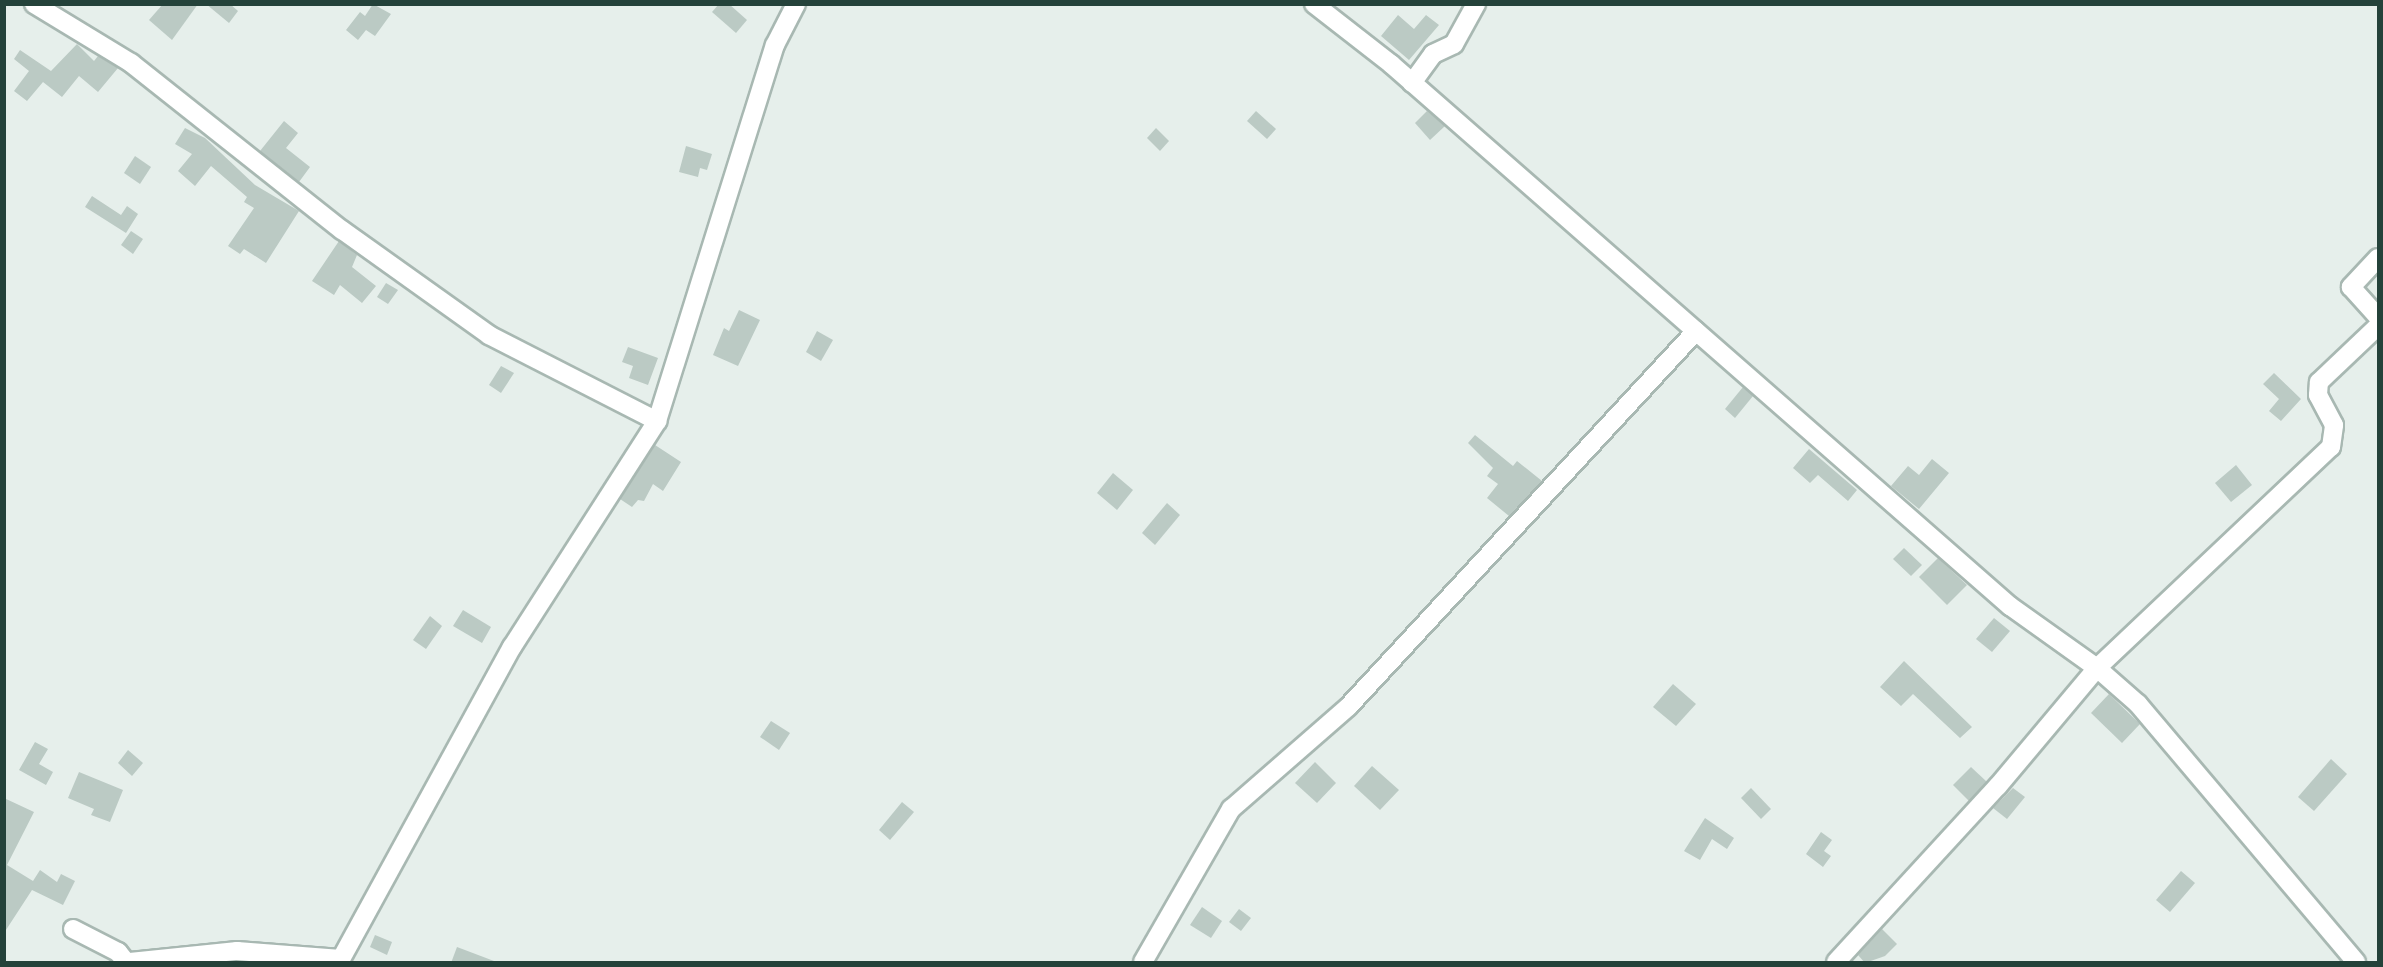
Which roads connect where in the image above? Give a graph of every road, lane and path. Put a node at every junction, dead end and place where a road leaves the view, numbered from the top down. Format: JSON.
{"nodes":[{"id":1,"x":34,"y":4,"type":"edge"},
{"id":2,"x":796,"y":4,"type":"edge"},
{"id":3,"x":1314,"y":4,"type":"edge"},
{"id":4,"x":1476,"y":4,"type":"edge"},
{"id":5,"x":1412,"y":83,"type":"junction"},
{"id":6,"x":2379,"y":258,"type":"edge"},
{"id":7,"x":2379,"y":317,"type":"edge"},
{"id":8,"x":2379,"y":326,"type":"edge"},
{"id":9,"x":1696,"y":331,"type":"junction"},
{"id":10,"x":657,"y":421,"type":"junction"},
{"id":11,"x":2097,"y":668,"type":"junction"},
{"id":12,"x":73,"y":929,"type":"dead end"},
{"id":13,"x":128,"y":963,"type":"edge"},
{"id":14,"x":1143,"y":963,"type":"edge"},
{"id":15,"x":1836,"y":963,"type":"edge"},
{"id":16,"x":2355,"y":963,"type":"edge"}],
"edges":[{"from":1,"to":10,"type":"street"},
{"from":2,"to":10,"type":"street"},
{"from":3,"to":5,"type":"street"},
{"from":4,"to":5,"type":"street"},
{"from":5,"to":9,"type":"street"},
{"from":6,"to":7,"type":"street"},
{"from":8,"to":11,"type":"street"},
{"from":9,"to":11,"type":"street"},
{"from":9,"to":14,"type":"street"},
{"from":10,"to":13,"type":"street"},
{"from":11,"to":15,"type":"street"},
{"from":11,"to":16,"type":"street"},
{"from":12,"to":13,"type":"street"}]}
